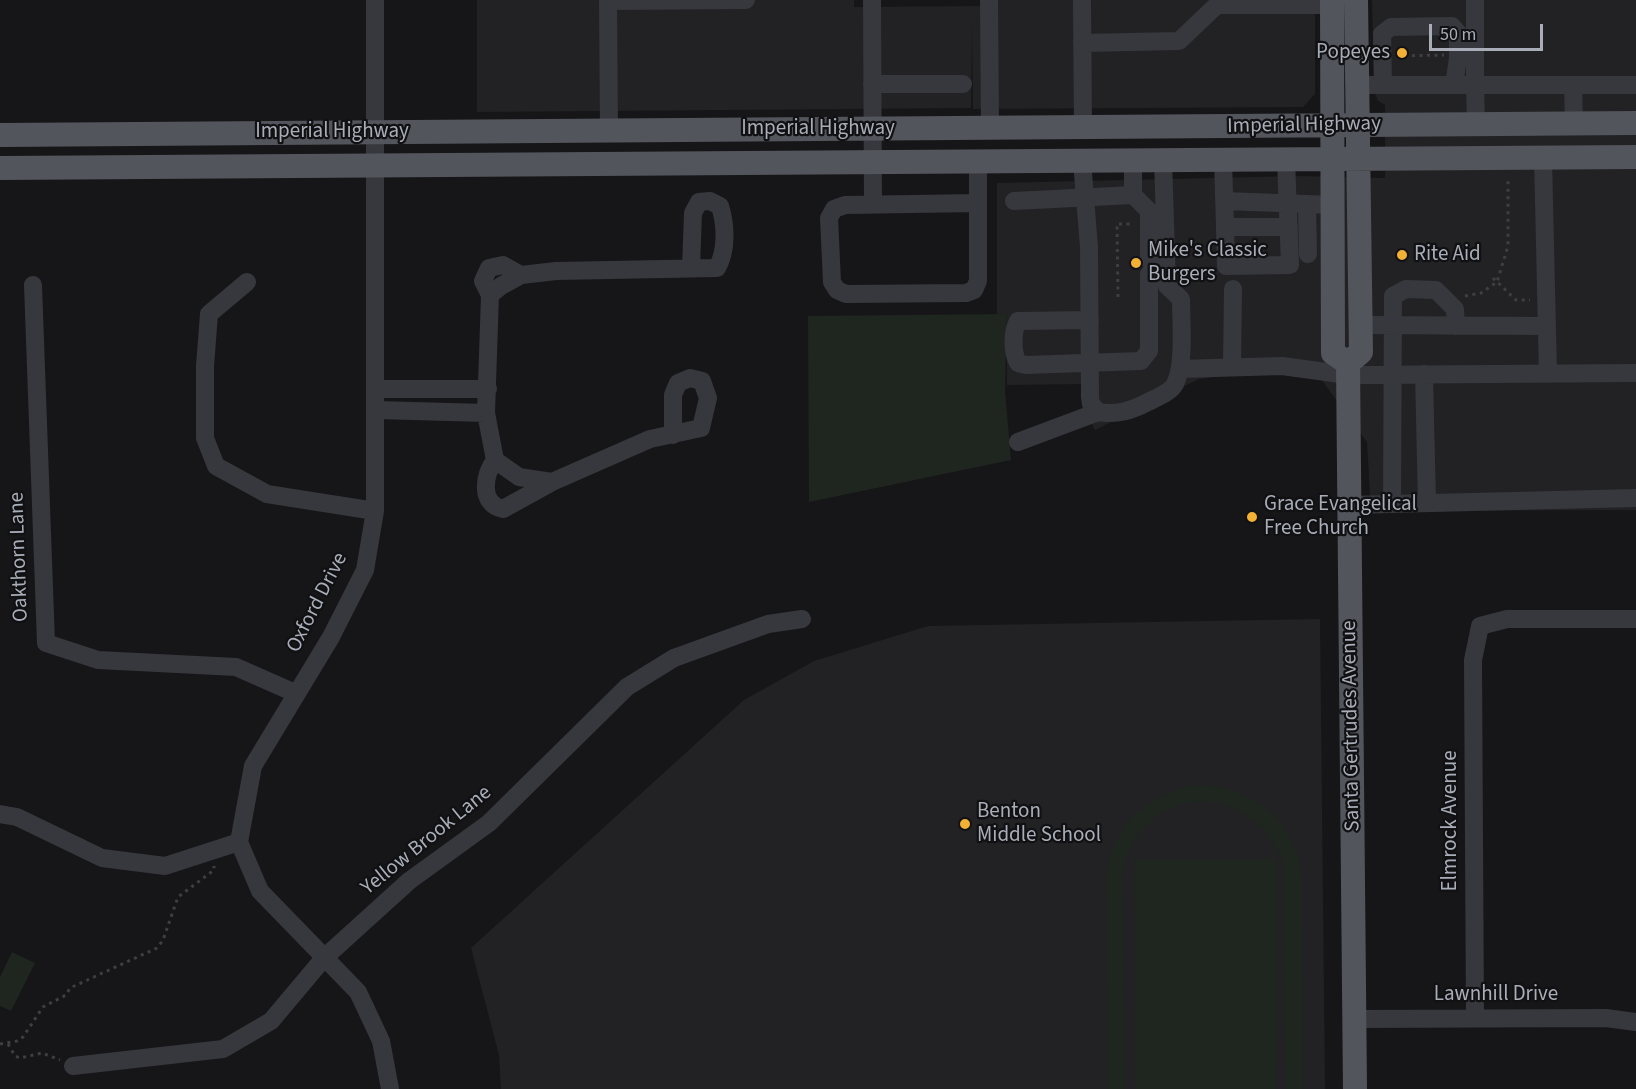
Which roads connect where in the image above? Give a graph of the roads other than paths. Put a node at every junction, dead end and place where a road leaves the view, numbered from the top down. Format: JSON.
{"nodes":[{"id":1,"x":375,"y":0,"type":"edge"},
{"id":2,"x":746,"y":0,"type":"edge"},
{"id":3,"x":872,"y":0,"type":"edge"},
{"id":4,"x":989,"y":0,"type":"edge"},
{"id":5,"x":1082,"y":0,"type":"edge"},
{"id":6,"x":1356,"y":0,"type":"edge"},
{"id":7,"x":1475,"y":0,"type":"edge"},
{"id":8,"x":1287,"y":3,"type":"edge"},
{"id":9,"x":1332,"y":3,"type":"edge"},
{"id":10,"x":1082,"y":43,"type":"junction"},
{"id":11,"x":872,"y":84,"type":"junction"},
{"id":12,"x":963,"y":84,"type":"dead end"},
{"id":13,"x":1357,"y":85,"type":"junction"},
{"id":14,"x":1383,"y":85,"type":"junction"},
{"id":15,"x":1454,"y":85,"type":"junction"},
{"id":16,"x":1474,"y":85,"type":"junction"},
{"id":17,"x":1573,"y":85,"type":"junction"},
{"id":18,"x":1636,"y":85,"type":"edge"},
{"id":19,"x":1636,"y":123,"type":"edge"},
{"id":20,"x":1476,"y":124,"type":"junction"},
{"id":21,"x":1574,"y":124,"type":"junction"},
{"id":22,"x":1357,"y":125,"type":"junction"},
{"id":23,"x":1332,"y":126,"type":"junction"},
{"id":24,"x":990,"y":128,"type":"junction"},
{"id":25,"x":1083,"y":128,"type":"junction"},
{"id":26,"x":872,"y":129,"type":"junction"},
{"id":27,"x":609,"y":131,"type":"junction"},
{"id":28,"x":376,"y":132,"type":"junction"},
{"id":29,"x":0,"y":135,"type":"edge"},
{"id":30,"x":1636,"y":157,"type":"edge"},
{"id":31,"x":1543,"y":158,"type":"junction"},
{"id":32,"x":1333,"y":159,"type":"junction"},
{"id":33,"x":1357,"y":159,"type":"junction"},
{"id":34,"x":1133,"y":160,"type":"junction"},
{"id":35,"x":1163,"y":160,"type":"junction"},
{"id":36,"x":1223,"y":160,"type":"junction"},
{"id":37,"x":1286,"y":160,"type":"junction"},
{"id":38,"x":1082,"y":161,"type":"junction"},
{"id":39,"x":872,"y":162,"type":"junction"},
{"id":40,"x":978,"y":162,"type":"junction"},
{"id":41,"x":376,"y":165,"type":"junction"},
{"id":42,"x":0,"y":168,"type":"edge"},
{"id":43,"x":1133,"y":195,"type":"junction"},
{"id":44,"x":1085,"y":199,"type":"junction"},
{"id":45,"x":1014,"y":201,"type":"dead end"},
{"id":46,"x":1225,"y":201,"type":"junction"},
{"id":47,"x":1287,"y":202,"type":"junction"},
{"id":48,"x":978,"y":203,"type":"junction"},
{"id":49,"x":873,"y":204,"type":"junction"},
{"id":50,"x":1307,"y":204,"type":"junction"},
{"id":51,"x":1332,"y":205,"type":"junction"},
{"id":52,"x":1288,"y":227,"type":"junction"},
{"id":53,"x":1225,"y":228,"type":"junction"},
{"id":54,"x":1332,"y":253,"type":"junction"},
{"id":55,"x":1308,"y":254,"type":"junction"},
{"id":56,"x":1289,"y":255,"type":"junction"},
{"id":57,"x":692,"y":268,"type":"dead end"},
{"id":58,"x":246,"y":282,"type":"dead end"},
{"id":59,"x":33,"y":285,"type":"dead end"},
{"id":60,"x":1233,"y":289,"type":"dead end"},
{"id":61,"x":1090,"y":320,"type":"junction"},
{"id":62,"x":1361,"y":325,"type":"junction"},
{"id":63,"x":1392,"y":326,"type":"junction"},
{"id":64,"x":1456,"y":326,"type":"junction"},
{"id":65,"x":1547,"y":326,"type":"junction"},
{"id":66,"x":1090,"y":364,"type":"junction"},
{"id":67,"x":1232,"y":367,"type":"junction"},
{"id":68,"x":1179,"y":369,"type":"junction"},
{"id":69,"x":1348,"y":369,"type":"junction"},
{"id":70,"x":1636,"y":373,"type":"edge"},
{"id":71,"x":1548,"y":374,"type":"junction"},
{"id":72,"x":1391,"y":375,"type":"junction"},
{"id":73,"x":1424,"y":375,"type":"junction"},
{"id":74,"x":376,"y":389,"type":"junction"},
{"id":75,"x":488,"y":389,"type":"junction"},
{"id":76,"x":376,"y":410,"type":"junction"},
{"id":77,"x":1098,"y":412,"type":"junction"},
{"id":78,"x":486,"y":413,"type":"junction"},
{"id":79,"x":673,"y":435,"type":"dead end"},
{"id":80,"x":1018,"y":442,"type":"dead end"},
{"id":81,"x":495,"y":460,"type":"junction"},
{"id":82,"x":552,"y":482,"type":"junction"},
{"id":83,"x":1636,"y":498,"type":"edge"},
{"id":84,"x":1427,"y":503,"type":"junction"},
{"id":85,"x":1392,"y":504,"type":"junction"},
{"id":86,"x":1350,"y":505,"type":"junction"},
{"id":87,"x":375,"y":511,"type":"junction"},
{"id":88,"x":1636,"y":619,"type":"edge"},
{"id":89,"x":802,"y":620,"type":"dead end"},
{"id":90,"x":295,"y":693,"type":"junction"},
{"id":91,"x":0,"y":814,"type":"edge"},
{"id":92,"x":239,"y":842,"type":"junction"},
{"id":93,"x":324,"y":958,"type":"junction"},
{"id":94,"x":1475,"y":1017,"type":"junction"},
{"id":95,"x":1355,"y":1019,"type":"junction"},
{"id":96,"x":1636,"y":1022,"type":"edge"},
{"id":97,"x":73,"y":1066,"type":"road end"},
{"id":98,"x":390,"y":1089,"type":"edge"},
{"id":99,"x":1355,"y":1089,"type":"edge"}],
"edges":[{"from":1,"to":28,"type":"street","name":"Oxford Drive"},
{"from":2,"to":27,"type":"street"},
{"from":3,"to":11,"type":"street"},
{"from":4,"to":24,"type":"street"},
{"from":5,"to":10,"type":"street"},
{"from":6,"to":13,"type":"main road","name":"Santa Gertrudes Avenue"},
{"from":7,"to":16,"type":"street"},
{"from":8,"to":9,"type":"street"},
{"from":8,"to":10,"type":"street"},
{"from":9,"to":23,"type":"main road"},
{"from":10,"to":25,"type":"street"},
{"from":11,"to":12,"type":"street"},
{"from":11,"to":26,"type":"street"},
{"from":13,"to":14,"type":"street"},
{"from":13,"to":22,"type":"main road","name":"Santa Gertrudes Avenue"},
{"from":14,"to":15,"type":"street"},
{"from":14,"to":15,"type":"street"},
{"from":15,"to":16,"type":"street"},
{"from":16,"to":17,"type":"street"},
{"from":16,"to":20,"type":"street"},
{"from":17,"to":18,"type":"street"},
{"from":17,"to":21,"type":"street"},
{"from":19,"to":21,"type":"main road","name":"Imperial Highway"},
{"from":20,"to":21,"type":"main road","name":"Imperial Highway"},
{"from":20,"to":22,"type":"main road","name":"Imperial Highway"},
{"from":22,"to":23,"type":"main road","name":"Imperial Highway"},
{"from":22,"to":33,"type":"main road","name":"Santa Gertrudes Avenue"},
{"from":23,"to":25,"type":"main road","name":"Imperial Highway"},
{"from":23,"to":32,"type":"main road"},
{"from":24,"to":25,"type":"main road","name":"Imperial Highway"},
{"from":24,"to":26,"type":"main road","name":"Imperial Highway"},
{"from":25,"to":38,"type":"main road"},
{"from":26,"to":27,"type":"main road","name":"Imperial Highway"},
{"from":26,"to":39,"type":"street"},
{"from":27,"to":28,"type":"main road","name":"Imperial Highway"},
{"from":28,"to":29,"type":"main road","name":"Imperial Highway"},
{"from":28,"to":41,"type":"street","name":"Oxford Drive"},
{"from":30,"to":31,"type":"main road","name":"Imperial Highway"},
{"from":31,"to":33,"type":"main road","name":"Imperial Highway"},
{"from":31,"to":65,"type":"street"},
{"from":32,"to":33,"type":"main road","name":"Imperial Highway"},
{"from":32,"to":37,"type":"main road","name":"Imperial Highway"},
{"from":32,"to":51,"type":"main road"},
{"from":33,"to":62,"type":"main road","name":"Santa Gertrudes Avenue"},
{"from":34,"to":35,"type":"main road","name":"Imperial Highway"},
{"from":34,"to":38,"type":"main road","name":"Imperial Highway"},
{"from":34,"to":43,"type":"street"},
{"from":35,"to":36,"type":"main road","name":"Imperial Highway"},
{"from":35,"to":68,"type":"street"},
{"from":36,"to":37,"type":"main road","name":"Imperial Highway"},
{"from":36,"to":46,"type":"street"},
{"from":37,"to":47,"type":"street"},
{"from":38,"to":40,"type":"main road","name":"Imperial Highway"},
{"from":38,"to":44,"type":"street"},
{"from":39,"to":40,"type":"main road","name":"Imperial Highway"},
{"from":39,"to":41,"type":"main road","name":"Imperial Highway"},
{"from":39,"to":49,"type":"street"},
{"from":40,"to":48,"type":"street"},
{"from":41,"to":42,"type":"main road","name":"Imperial Highway"},
{"from":41,"to":74,"type":"street","name":"Oxford Drive"},
{"from":43,"to":44,"type":"street"},
{"from":43,"to":66,"type":"street"},
{"from":44,"to":45,"type":"street"},
{"from":44,"to":61,"type":"street"},
{"from":46,"to":47,"type":"street"},
{"from":46,"to":53,"type":"street"},
{"from":47,"to":50,"type":"street"},
{"from":47,"to":52,"type":"street"},
{"from":48,"to":49,"type":"street"},
{"from":48,"to":49,"type":"street"},
{"from":50,"to":51,"type":"street"},
{"from":50,"to":55,"type":"street"},
{"from":51,"to":54,"type":"main road"},
{"from":52,"to":53,"type":"street"},
{"from":52,"to":56,"type":"street"},
{"from":53,"to":56,"type":"street"},
{"from":54,"to":55,"type":"street"},
{"from":54,"to":69,"type":"main road"},
{"from":55,"to":56,"type":"street"},
{"from":57,"to":75,"type":"street"},
{"from":58,"to":87,"type":"street"},
{"from":59,"to":90,"type":"street","name":"Oakthorn Lane"},
{"from":60,"to":67,"type":"street"},
{"from":61,"to":66,"type":"street"},
{"from":61,"to":66,"type":"street"},
{"from":62,"to":63,"type":"street"},
{"from":62,"to":69,"type":"main road","name":"Santa Gertrudes Avenue"},
{"from":63,"to":64,"type":"street"},
{"from":63,"to":64,"type":"street"},
{"from":63,"to":72,"type":"street"},
{"from":64,"to":65,"type":"street"},
{"from":65,"to":71,"type":"street"},
{"from":66,"to":77,"type":"street"},
{"from":67,"to":68,"type":"street"},
{"from":67,"to":69,"type":"street"},
{"from":68,"to":77,"type":"street"},
{"from":69,"to":72,"type":"street"},
{"from":69,"to":86,"type":"main road","name":"Santa Gertrudes Avenue"},
{"from":70,"to":71,"type":"street"},
{"from":71,"to":73,"type":"street"},
{"from":72,"to":73,"type":"street"},
{"from":72,"to":85,"type":"street"},
{"from":73,"to":84,"type":"street"},
{"from":74,"to":75,"type":"street"},
{"from":74,"to":76,"type":"street","name":"Oxford Drive"},
{"from":75,"to":78,"type":"street"},
{"from":76,"to":78,"type":"street"},
{"from":76,"to":87,"type":"street","name":"Oxford Drive"},
{"from":77,"to":80,"type":"street"},
{"from":78,"to":81,"type":"street"},
{"from":79,"to":82,"type":"street"},
{"from":81,"to":82,"type":"street"},
{"from":81,"to":82,"type":"street"},
{"from":83,"to":84,"type":"street"},
{"from":84,"to":85,"type":"street"},
{"from":85,"to":86,"type":"street"},
{"from":86,"to":95,"type":"main road","name":"Santa Gertrudes Avenue"},
{"from":87,"to":90,"type":"street","name":"Oxford Drive"},
{"from":88,"to":94,"type":"street","name":"Elmrock Avenue"},
{"from":89,"to":93,"type":"street","name":"Yellow Brook Lane"},
{"from":90,"to":92,"type":"street","name":"Oxford Drive"},
{"from":91,"to":92,"type":"street"},
{"from":92,"to":93,"type":"street"},
{"from":93,"to":97,"type":"street","name":"Yellow Brook Lane"},
{"from":93,"to":98,"type":"street"},
{"from":94,"to":95,"type":"street","name":"Lawnhill Drive"},
{"from":94,"to":96,"type":"street","name":"Lawnhill Drive"},
{"from":95,"to":99,"type":"main road","name":"Santa Gertrudes Avenue"}]}
